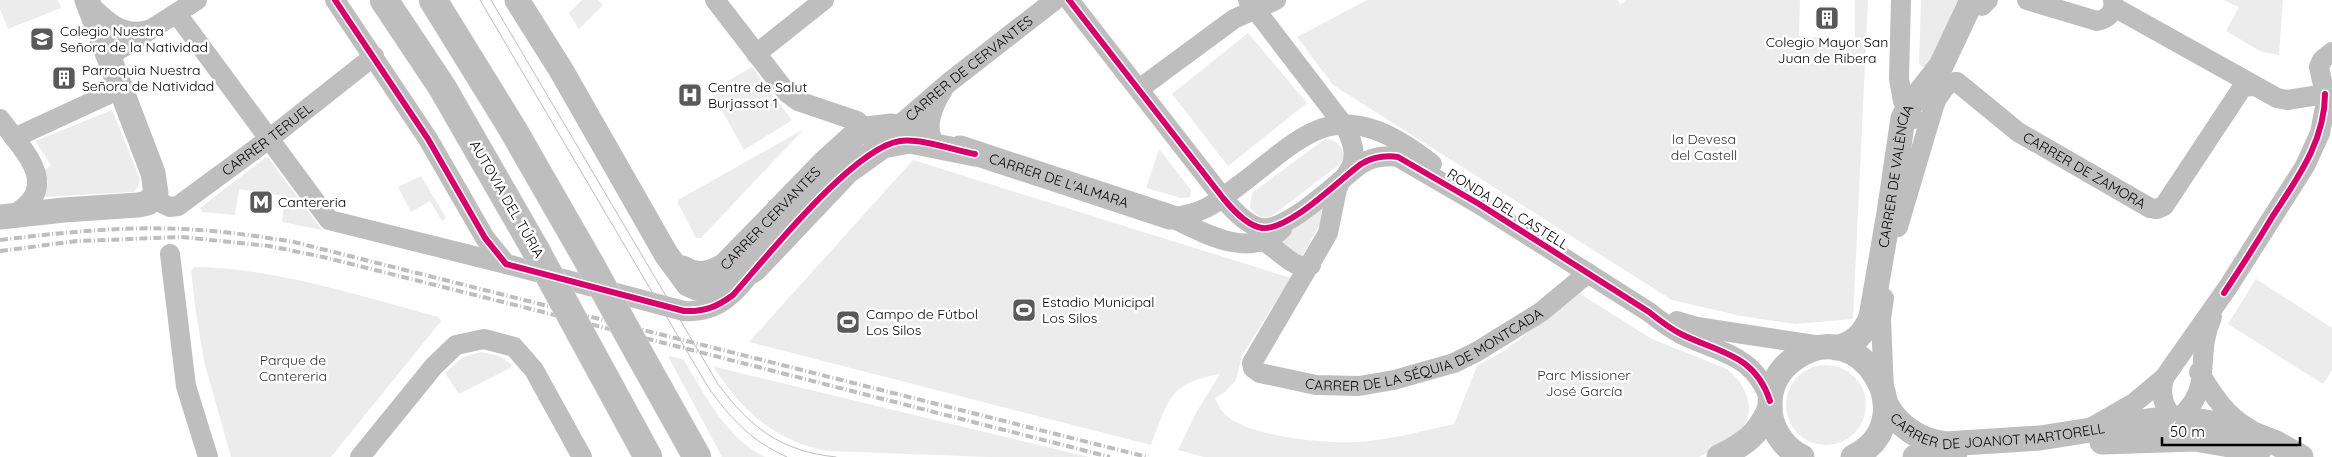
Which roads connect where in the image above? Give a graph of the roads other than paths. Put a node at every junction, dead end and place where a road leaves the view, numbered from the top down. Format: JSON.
{"nodes":[{"id":1,"x":196,"y":0,"type":"edge"},
{"id":2,"x":335,"y":0,"type":"edge"},
{"id":3,"x":384,"y":0,"type":"edge"},
{"id":4,"x":433,"y":0,"type":"edge"},
{"id":5,"x":517,"y":0,"type":"edge"},
{"id":6,"x":715,"y":0,"type":"edge"},
{"id":7,"x":824,"y":0,"type":"edge"},
{"id":8,"x":1055,"y":0,"type":"edge"},
{"id":9,"x":1069,"y":0,"type":"edge"},
{"id":10,"x":1276,"y":0,"type":"edge"},
{"id":11,"x":1901,"y":0,"type":"edge"},
{"id":12,"x":2027,"y":0,"type":"edge"},
{"id":13,"x":1982,"y":1,"type":"edge"},
{"id":14,"x":88,"y":2,"type":"edge"},
{"id":15,"x":2113,"y":3,"type":"edge"},
{"id":16,"x":1252,"y":4,"type":"edge"},
{"id":17,"x":177,"y":14,"type":"junction"},
{"id":18,"x":155,"y":27,"type":"junction"},
{"id":19,"x":2332,"y":52,"type":"edge"},
{"id":20,"x":756,"y":54,"type":"junction"},
{"id":21,"x":109,"y":56,"type":"junction"},
{"id":22,"x":374,"y":56,"type":"junction"},
{"id":23,"x":1953,"y":70,"type":"junction"},
{"id":24,"x":1899,"y":79,"type":"junction"},
{"id":25,"x":947,"y":84,"type":"junction"},
{"id":26,"x":2253,"y":86,"type":"junction"},
{"id":27,"x":120,"y":89,"type":"junction"},
{"id":28,"x":1139,"y":89,"type":"junction"},
{"id":29,"x":1932,"y":92,"type":"junction"},
{"id":30,"x":2328,"y":93,"type":"edge"},
{"id":31,"x":1908,"y":108,"type":"junction"},
{"id":32,"x":0,"y":119,"type":"edge"},
{"id":33,"x":872,"y":125,"type":"junction"},
{"id":34,"x":1344,"y":126,"type":"junction"},
{"id":35,"x":14,"y":138,"type":"junction"},
{"id":36,"x":269,"y":139,"type":"junction"},
{"id":37,"x":934,"y":141,"type":"junction"},
{"id":38,"x":848,"y":171,"type":"junction"},
{"id":39,"x":1343,"y":178,"type":"junction"},
{"id":40,"x":1223,"y":198,"type":"junction"},
{"id":41,"x":153,"y":199,"type":"junction"},
{"id":42,"x":1479,"y":204,"type":"junction"},
{"id":43,"x":6,"y":217,"type":"edge"},
{"id":44,"x":1170,"y":217,"type":"junction"},
{"id":45,"x":1289,"y":222,"type":"junction"},
{"id":46,"x":1898,"y":227,"type":"junction"},
{"id":47,"x":1263,"y":241,"type":"junction"},
{"id":48,"x":170,"y":254,"type":"dead end"},
{"id":49,"x":666,"y":254,"type":"junction"},
{"id":50,"x":1890,"y":262,"type":"joint"},
{"id":51,"x":506,"y":264,"type":"junction"},
{"id":52,"x":1311,"y":265,"type":"junction"},
{"id":53,"x":755,"y":269,"type":"junction"},
{"id":54,"x":1588,"y":273,"type":"junction"},
{"id":55,"x":2224,"y":293,"type":"junction"},
{"id":56,"x":1649,"y":312,"type":"junction"},
{"id":57,"x":1833,"y":348,"type":"junction"},
{"id":58,"x":2168,"y":372,"type":"junction"},
{"id":59,"x":2203,"y":378,"type":"junction"},
{"id":60,"x":1885,"y":400,"type":"junction"},
{"id":61,"x":1770,"y":404,"type":"junction"},
{"id":62,"x":2176,"y":420,"type":"junction"},
{"id":63,"x":2086,"y":438,"type":"junction"},
{"id":64,"x":2214,"y":441,"type":"junction"},
{"id":65,"x":2278,"y":450,"type":"edge"},
{"id":66,"x":1862,"y":456,"type":"edge"},
{"id":67,"x":208,"y":457,"type":"edge"},
{"id":68,"x":360,"y":457,"type":"edge"},
{"id":69,"x":582,"y":457,"type":"edge"},
{"id":70,"x":648,"y":457,"type":"edge"},
{"id":71,"x":696,"y":457,"type":"edge"},
{"id":72,"x":1719,"y":457,"type":"edge"},
{"id":73,"x":1802,"y":457,"type":"edge"},
{"id":74,"x":1915,"y":457,"type":"edge"},
{"id":75,"x":2301,"y":457,"type":"edge"}],
"edges":[{"from":1,"to":17,"type":"street"},
{"from":2,"to":22,"type":"street"},
{"from":3,"to":70,"type":"highway","name":"AUTOVIA DEL TÚRIA","bridge":true},
{"from":4,"to":71,"type":"highway","bridge":true},
{"from":5,"to":49,"type":"street","name":"CARRER DE CERVANTES"},
{"from":6,"to":20,"type":"street"},
{"from":7,"to":20,"type":"street"},
{"from":8,"to":25,"type":"street","name":"CARRER DE CERVANTES"},
{"from":9,"to":28,"type":"street"},
{"from":10,"to":16,"type":"street"},
{"from":11,"to":24,"type":"street"},
{"from":12,"to":15,"type":"street"},
{"from":13,"to":23,"type":"street"},
{"from":13,"to":23,"type":"street"},
{"from":14,"to":18,"type":"street"},
{"from":14,"to":21,"type":"street"},
{"from":15,"to":26,"type":"street"},
{"from":16,"to":28,"type":"street"},
{"from":16,"to":34,"type":"street"},
{"from":17,"to":18,"type":"street"},
{"from":17,"to":36,"type":"street"},
{"from":18,"to":21,"type":"street"},
{"from":19,"to":30,"type":"street","name":"CARRER DE JOANOT MARTORELL"},
{"from":20,"to":33,"type":"street"},
{"from":21,"to":27,"type":"street"},
{"from":22,"to":36,"type":"street","name":"CARRER TERUEL"},
{"from":22,"to":51,"type":"street"},
{"from":23,"to":26,"type":"street","name":"CARRER DE ZAMORA"},
{"from":23,"to":29,"type":"street"},
{"from":24,"to":29,"type":"street"},
{"from":24,"to":31,"type":"street"},
{"from":25,"to":33,"type":"street","name":"CARRER DE CERVANTES"},
{"from":25,"to":37,"type":"street"},
{"from":26,"to":30,"type":"street"},
{"from":27,"to":35,"type":"street"},
{"from":27,"to":41,"type":"street"},
{"from":28,"to":40,"type":"street"},
{"from":29,"to":31,"type":"street"},
{"from":29,"to":46,"type":"street","name":"CARRER DE VALÈNCIA"},
{"from":30,"to":55,"type":"street","name":"CARRER DE JOANOT MARTORELL"},
{"from":31,"to":46,"type":"street","name":"CARRER DE VALÈNCIA"},
{"from":31,"to":57,"type":"street","name":"CARRER DE VALÈNCIA"},
{"from":32,"to":35,"type":"street"},
{"from":33,"to":37,"type":"street","name":"CARRER DE L'ALMARA"},
{"from":33,"to":38,"type":"street","name":"CARRER DE CERVANTES"},
{"from":33,"to":49,"type":"street","name":"CARRER CERVANTES"},
{"from":34,"to":39,"type":"street"},
{"from":34,"to":40,"type":"street","name":"RONDA DEL CASTELL"},
{"from":34,"to":42,"type":"street","name":"RONDA DEL CASTELL"},
{"from":35,"to":43,"type":"street"},
{"from":36,"to":41,"type":"street","name":"CARRER TERUEL"},
{"from":36,"to":51,"type":"street"},
{"from":37,"to":38,"type":"street","name":"CARRER DE CERVANTES"},
{"from":37,"to":44,"type":"street","name":"CARRER DE L'ALMARA"},
{"from":38,"to":53,"type":"street","name":"CARRER DE CERVANTES"},
{"from":39,"to":42,"type":"street","name":"RONDA DEL CASTELL"},
{"from":39,"to":45,"type":"street","name":"RONDA DEL CASTELL"},
{"from":39,"to":52,"type":"street"},
{"from":40,"to":44,"type":"street","name":"CARRER DE L'ALMARA"},
{"from":40,"to":45,"type":"street","name":"RONDA DEL CASTELL"},
{"from":41,"to":43,"type":"street"},
{"from":42,"to":54,"type":"street","name":"RONDA DEL CASTELL"},
{"from":44,"to":47,"type":"street","name":"CARRER DE L'ALMARA"},
{"from":45,"to":47,"type":"street"},
{"from":46,"to":50,"type":"street","name":"CARRER DE VALÈNCIA"},
{"from":47,"to":52,"type":"street"},
{"from":48,"to":67,"type":"street"},
{"from":49,"to":53,"type":"street","name":"CARRER DE CERVANTES"},
{"from":50,"to":60,"type":"street","name":"CARRER DE VALÈNCIA"},
{"from":51,"to":53,"type":"street"},
{"from":52,"to":54,"type":"street","name":"CARRER DE LA SÉQUIA DE MONTCADA"},
{"from":54,"to":56,"type":"street","name":"RONDA DEL CASTELL"},
{"from":55,"to":58,"type":"street","name":"CARRER DE JOANOT MARTORELL"},
{"from":55,"to":59,"type":"street"},
{"from":56,"to":57,"type":"street","name":"RONDA DEL CASTELL"},
{"from":56,"to":61,"type":"street","name":"RONDA DEL CASTELL"},
{"from":57,"to":60,"type":"street"},
{"from":57,"to":61,"type":"street","name":"CARRER DE VALÈNCIA"},
{"from":58,"to":59,"type":"street"},
{"from":58,"to":62,"type":"street"},
{"from":58,"to":63,"type":"street","name":"CARRER DE JOANOT MARTORELL"},
{"from":59,"to":62,"type":"street"},
{"from":59,"to":65,"type":"street"},
{"from":60,"to":63,"type":"street","name":"CARRER DE JOANOT MARTORELL"},
{"from":60,"to":66,"type":"street"},
{"from":61,"to":72,"type":"street","name":"CARRER DE VALÈNCIA"},
{"from":61,"to":73,"type":"street"},
{"from":62,"to":63,"type":"street"},
{"from":62,"to":64,"type":"street"},
{"from":62,"to":65,"type":"street"},
{"from":63,"to":64,"type":"street"},
{"from":63,"to":74,"type":"street","name":"CARRER DE JOANOT MARTORELL"},
{"from":64,"to":65,"type":"street"},
{"from":65,"to":75,"type":"street"},
{"from":68,"to":69,"type":"street"}]}
